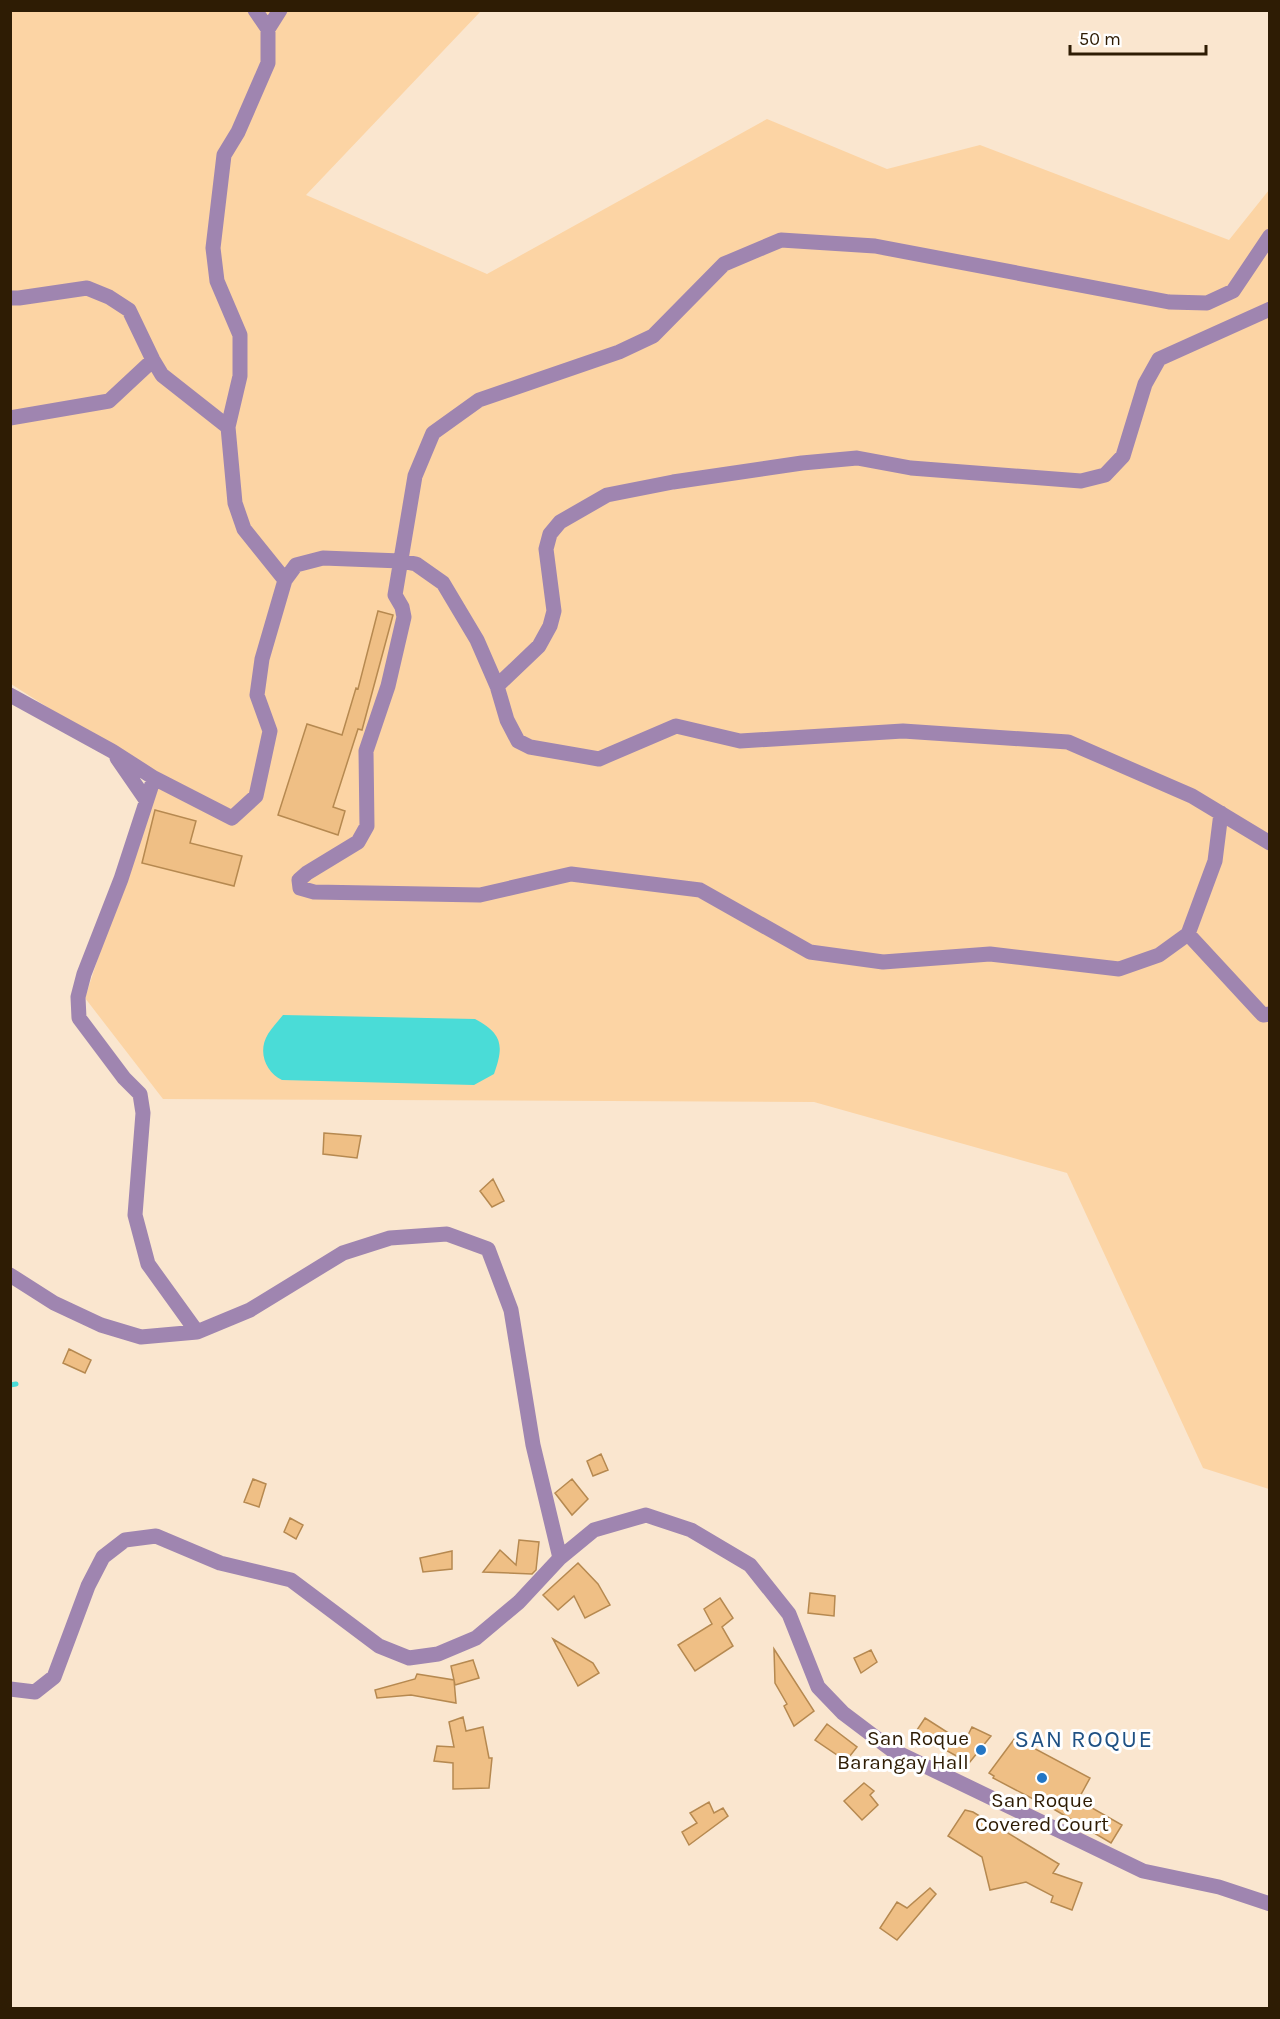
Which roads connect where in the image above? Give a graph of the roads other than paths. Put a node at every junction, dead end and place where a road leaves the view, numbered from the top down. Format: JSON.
{"nodes":[{"id":1,"x":255,"y":10,"type":"edge"},
{"id":2,"x":280,"y":10,"type":"edge"},
{"id":3,"x":268,"y":29,"type":"junction"},
{"id":4,"x":1269,"y":236,"type":"edge"},
{"id":5,"x":10,"y":298,"type":"edge"},
{"id":6,"x":1269,"y":309,"type":"edge"},
{"id":7,"x":153,"y":360,"type":"junction"},
{"id":8,"x":10,"y":418,"type":"edge"},
{"id":9,"x":228,"y":427,"type":"junction"},
{"id":10,"x":401,"y":561,"type":"junction"},
{"id":11,"x":285,"y":580,"type":"junction"},
{"id":12,"x":497,"y":686,"type":"junction"},
{"id":13,"x":10,"y":695,"type":"edge"},
{"id":14,"x":112,"y":751,"type":"junction"},
{"id":15,"x":154,"y":778,"type":"junction"},
{"id":16,"x":146,"y":800,"type":"junction"},
{"id":17,"x":1221,"y":813,"type":"junction"},
{"id":18,"x":1269,"y":843,"type":"edge"},
{"id":19,"x":1188,"y":934,"type":"junction"},
{"id":20,"x":1269,"y":1014,"type":"edge"},
{"id":21,"x":10,"y":1275,"type":"edge"},
{"id":22,"x":198,"y":1332,"type":"junction"},
{"id":23,"x":560,"y":1558,"type":"junction"},
{"id":24,"x":10,"y":1689,"type":"edge"},
{"id":25,"x":1269,"y":1904,"type":"edge"}],
"edges":[{"from":1,"to":3,"type":"street"},
{"from":2,"to":3,"type":"street"},
{"from":3,"to":9,"type":"street"},
{"from":4,"to":10,"type":"street"},
{"from":5,"to":7,"type":"street"},
{"from":6,"to":12,"type":"street"},
{"from":7,"to":8,"type":"street"},
{"from":7,"to":9,"type":"street"},
{"from":9,"to":11,"type":"street"},
{"from":10,"to":11,"type":"street"},
{"from":10,"to":12,"type":"street"},
{"from":10,"to":19,"type":"street"},
{"from":11,"to":15,"type":"street"},
{"from":12,"to":17,"type":"street"},
{"from":13,"to":14,"type":"street"},
{"from":14,"to":15,"type":"street"},
{"from":14,"to":16,"type":"street"},
{"from":15,"to":16,"type":"street"},
{"from":16,"to":22,"type":"street"},
{"from":17,"to":18,"type":"street"},
{"from":17,"to":19,"type":"street"},
{"from":19,"to":20,"type":"street"},
{"from":21,"to":22,"type":"street"},
{"from":22,"to":23,"type":"street"},
{"from":23,"to":24,"type":"street"},
{"from":23,"to":25,"type":"street"}]}
